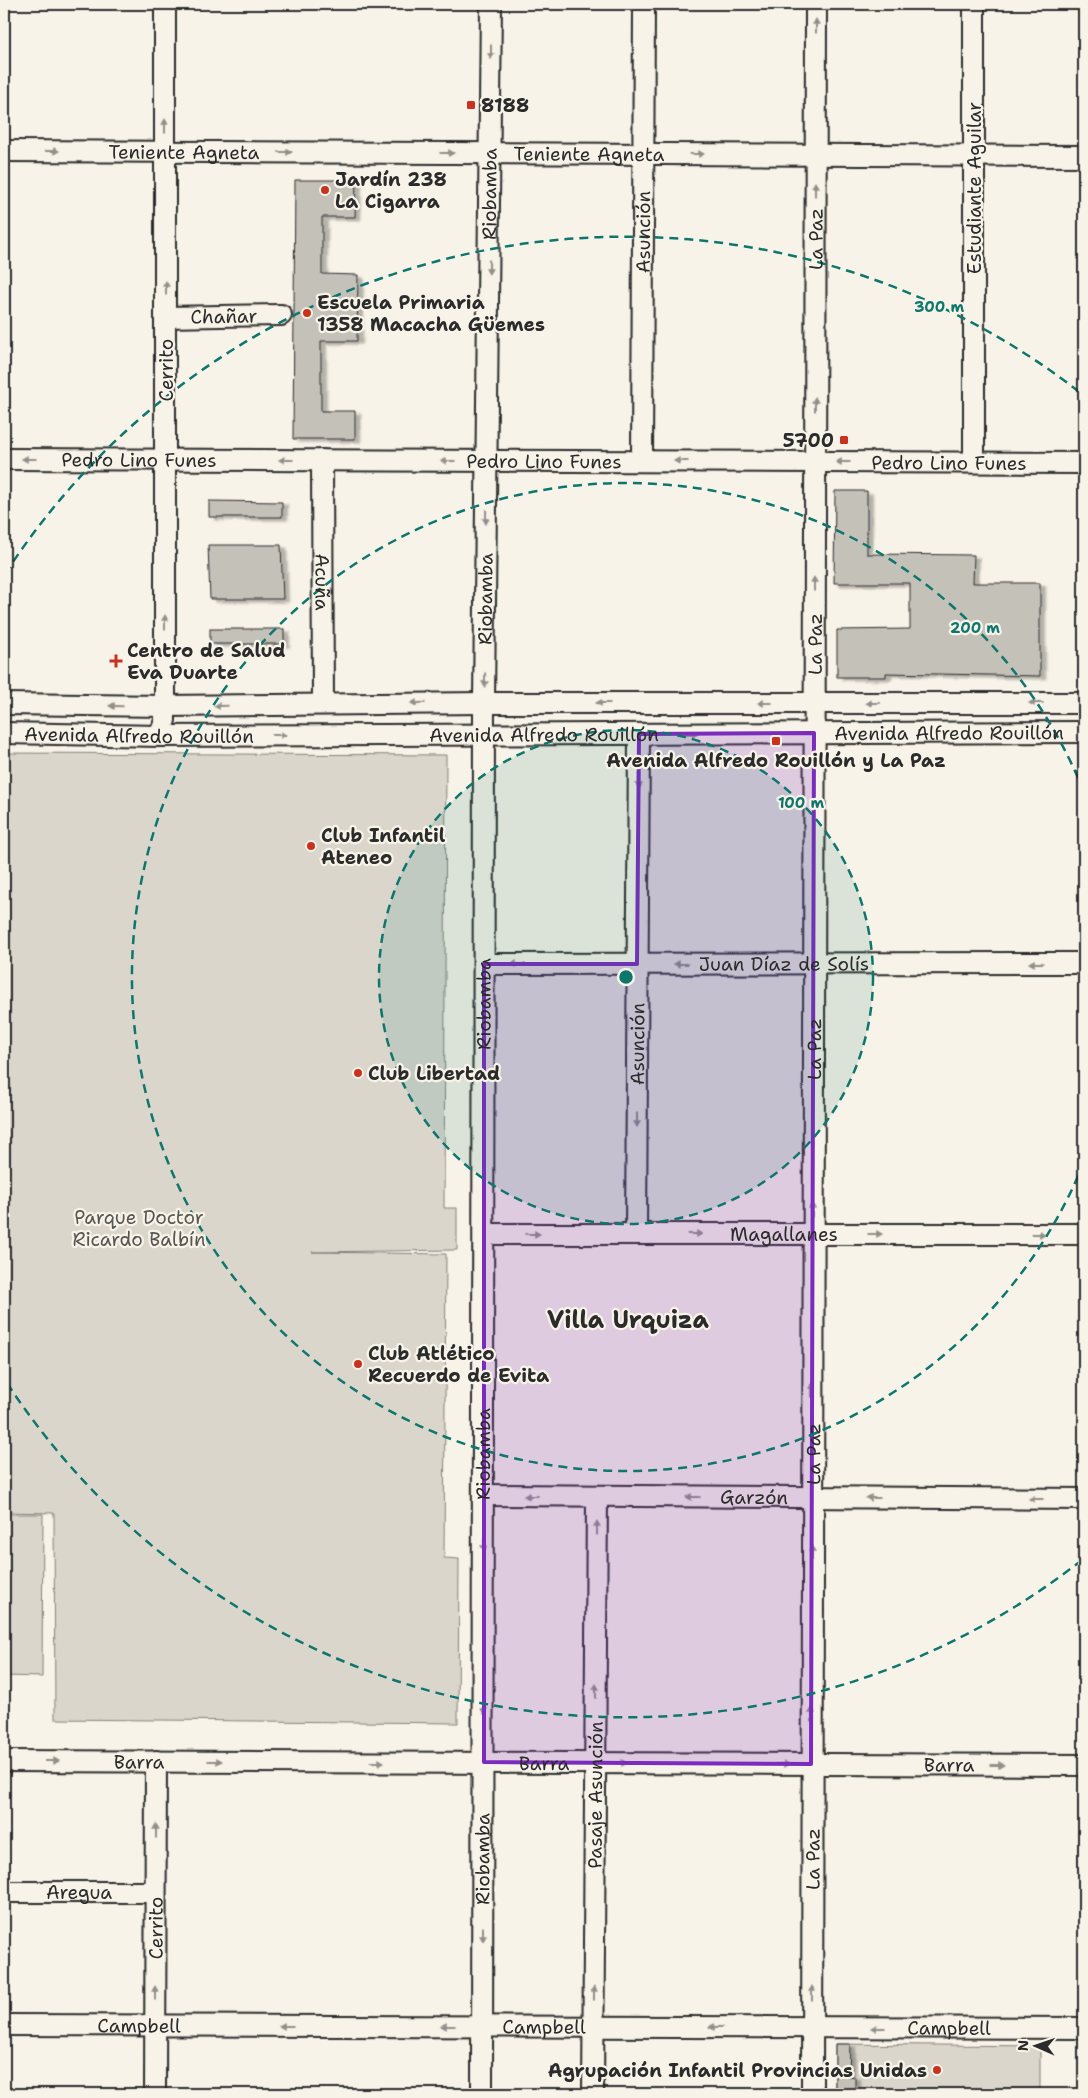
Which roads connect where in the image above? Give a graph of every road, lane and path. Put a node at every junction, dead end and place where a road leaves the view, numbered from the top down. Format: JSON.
{"nodes":[{"id":1,"x":165,"y":4,"type":"edge"},
{"id":2,"x":491,"y":4,"type":"edge"},
{"id":3,"x":644,"y":4,"type":"edge"},
{"id":4,"x":816,"y":4,"type":"edge"},
{"id":5,"x":974,"y":4,"type":"edge"},
{"id":6,"x":4,"y":151,"type":"edge"},
{"id":7,"x":165,"y":152,"type":"junction"},
{"id":8,"x":490,"y":153,"type":"junction"},
{"id":9,"x":644,"y":153,"type":"junction"},
{"id":10,"x":816,"y":154,"type":"junction"},
{"id":11,"x":974,"y":156,"type":"junction"},
{"id":12,"x":1084,"y":156,"type":"edge"},
{"id":13,"x":281,"y":315,"type":"dead end"},
{"id":14,"x":166,"y":317,"type":"junction"},
{"id":15,"x":4,"y":459,"type":"edge"},
{"id":16,"x":166,"y":460,"type":"junction"},
{"id":17,"x":322,"y":460,"type":"junction"},
{"id":18,"x":487,"y":461,"type":"junction"},
{"id":19,"x":642,"y":461,"type":"junction"},
{"id":20,"x":815,"y":462,"type":"junction"},
{"id":21,"x":974,"y":462,"type":"junction"},
{"id":22,"x":1084,"y":462,"type":"edge"},
{"id":23,"x":814,"y":702,"type":"junction"},
{"id":24,"x":1084,"y":703,"type":"edge"},
{"id":25,"x":4,"y":704,"type":"edge"},
{"id":26,"x":323,"y":704,"type":"junction"},
{"id":27,"x":165,"y":706,"type":"junction"},
{"id":28,"x":485,"y":718,"type":"junction"},
{"id":29,"x":1084,"y":732,"type":"edge"},
{"id":30,"x":4,"y":733,"type":"edge"},
{"id":31,"x":639,"y":734,"type":"junction"},
{"id":32,"x":814,"y":734,"type":"junction"},
{"id":33,"x":160,"y":736,"type":"junction"},
{"id":34,"x":1084,"y":963,"type":"edge"},
{"id":35,"x":484,"y":964,"type":"junction"},
{"id":36,"x":638,"y":964,"type":"junction"},
{"id":37,"x":814,"y":964,"type":"junction"},
{"id":38,"x":484,"y":1234,"type":"junction"},
{"id":39,"x":636,"y":1234,"type":"junction"},
{"id":40,"x":812,"y":1234,"type":"junction"},
{"id":41,"x":1084,"y":1234,"type":"edge"},
{"id":42,"x":484,"y":1495,"type":"junction"},
{"id":43,"x":597,"y":1496,"type":"junction"},
{"id":44,"x":812,"y":1497,"type":"junction"},
{"id":45,"x":1084,"y":1499,"type":"edge"},
{"id":46,"x":4,"y":1760,"type":"edge"},
{"id":47,"x":156,"y":1761,"type":"junction"},
{"id":48,"x":484,"y":1762,"type":"junction"},
{"id":49,"x":595,"y":1763,"type":"junction"},
{"id":50,"x":811,"y":1764,"type":"junction"},
{"id":51,"x":1084,"y":1765,"type":"edge"},
{"id":52,"x":4,"y":1892,"type":"edge"},
{"id":53,"x":155,"y":1892,"type":"junction"},
{"id":54,"x":4,"y":2025,"type":"edge"},
{"id":55,"x":155,"y":2025,"type":"junction"},
{"id":56,"x":483,"y":2026,"type":"junction"},
{"id":57,"x":594,"y":2027,"type":"junction"},
{"id":58,"x":812,"y":2028,"type":"junction"},
{"id":59,"x":1084,"y":2028,"type":"edge"},
{"id":60,"x":154,"y":2094,"type":"edge"},
{"id":61,"x":482,"y":2094,"type":"edge"},
{"id":62,"x":593,"y":2094,"type":"edge"},
{"id":63,"x":812,"y":2094,"type":"edge"}],
"edges":[{"from":7,"to":1,"type":"street","name":"Cerrito","one_way":true},
{"from":2,"to":8,"type":"street","name":"Riobamba","one_way":true},
{"from":3,"to":9,"type":"street","name":"Asunción"},
{"from":10,"to":4,"type":"street","name":"La Paz","one_way":true},
{"from":5,"to":11,"type":"street","name":"Estudiante Aguilar"},
{"from":6,"to":7,"type":"street","name":"Teniente Agneta","one_way":true},
{"from":7,"to":8,"type":"street","name":"Teniente Agneta","one_way":true},
{"from":14,"to":7,"type":"street","name":"Cerrito","one_way":true},
{"from":8,"to":9,"type":"street","name":"Teniente Agneta"},
{"from":8,"to":18,"type":"street","name":"Riobamba","one_way":true},
{"from":9,"to":10,"type":"street","name":"Teniente Agneta","one_way":true},
{"from":9,"to":19,"type":"street","name":"Asunción"},
{"from":10,"to":11,"type":"street","name":"Teniente Agneta"},
{"from":20,"to":10,"type":"street","name":"La Paz","one_way":true},
{"from":11,"to":12,"type":"street","name":"Teniente Agneta"},
{"from":11,"to":21,"type":"street","name":"Estudiante Aguilar"},
{"from":13,"to":14,"type":"street","name":"Chañar"},
{"from":14,"to":16,"type":"street","name":"Cerrito"},
{"from":16,"to":15,"type":"street","name":"Pedro Lino Funes","one_way":true},
{"from":17,"to":16,"type":"street","name":"Pedro Lino Funes","one_way":true},
{"from":27,"to":16,"type":"street","name":"Cerrito","one_way":true},
{"from":18,"to":17,"type":"street","name":"Pedro Lino Funes","one_way":true},
{"from":17,"to":26,"type":"street","name":"Acuña"},
{"from":18,"to":19,"type":"street","name":"Pedro Lino Funes"},
{"from":18,"to":28,"type":"street","name":"Riobamba","one_way":true},
{"from":20,"to":19,"type":"street","name":"Pedro Lino Funes","one_way":true},
{"from":21,"to":20,"type":"street","name":"Pedro Lino Funes","one_way":true},
{"from":23,"to":20,"type":"street","name":"La Paz","one_way":true},
{"from":21,"to":22,"type":"street","name":"Pedro Lino Funes"},
{"from":24,"to":23,"type":"street","name":"Avenida Alfredo Rouillón","one_way":true},
{"from":23,"to":28,"type":"street","name":"Avenida Alfredo Rouillón","one_way":true},
{"from":23,"to":32,"type":"street","name":"La Paz"},
{"from":27,"to":25,"type":"street","name":"Avenida Alfredo Rouillón","one_way":true},
{"from":26,"to":27,"type":"street","name":"Avenida Alfredo Rouillón","one_way":true},
{"from":28,"to":26,"type":"street","name":"Avenida Alfredo Rouillón","one_way":true},
{"from":27,"to":33,"type":"street","name":"Cerrito"},
{"from":28,"to":31,"type":"street","name":"Avenida Alfredo Rouillón"},
{"from":33,"to":28,"type":"street","name":"Avenida Alfredo Rouillón","one_way":true},
{"from":28,"to":35,"type":"street","name":"Riobamba"},
{"from":29,"to":32,"type":"street","name":"Avenida Alfredo Rouillón"},
{"from":30,"to":33,"type":"street","name":"Avenida Alfredo Rouillón"},
{"from":31,"to":32,"type":"street","name":"Avenida Alfredo Rouillón","one_way":true},
{"from":31,"to":36,"type":"street","name":"Asunción","one_way":true},
{"from":32,"to":37,"type":"street","name":"La Paz"},
{"from":34,"to":37,"type":"street","name":"Juan Díaz de Solís","one_way":true},
{"from":36,"to":35,"type":"street","name":"Juan Díaz de Solís","one_way":true},
{"from":35,"to":38,"type":"street","name":"Riobamba"},
{"from":37,"to":36,"type":"street","name":"Juan Díaz de Solís","one_way":true},
{"from":36,"to":39,"type":"street","name":"Asunción","one_way":true},
{"from":40,"to":37,"type":"street","name":"La Paz","one_way":true},
{"from":38,"to":39,"type":"street","name":"Magallanes","one_way":true},
{"from":38,"to":42,"type":"street","name":"Riobamba"},
{"from":39,"to":40,"type":"street","name":"Magallanes","one_way":true},
{"from":40,"to":41,"type":"street","name":"Magallanes","one_way":true},
{"from":44,"to":40,"type":"street","name":"La Paz","one_way":true},
{"from":43,"to":42,"type":"street","name":"Garzón","one_way":true},
{"from":42,"to":48,"type":"street","name":"Riobamba","one_way":true},
{"from":44,"to":43,"type":"street","name":"Garzón","one_way":true},
{"from":49,"to":43,"type":"street","name":"Pasaje Asunción","one_way":true},
{"from":45,"to":44,"type":"street","name":"Garzón","one_way":true},
{"from":50,"to":44,"type":"street","name":"La Paz","one_way":true},
{"from":46,"to":47,"type":"street","name":"Barra","one_way":true},
{"from":47,"to":48,"type":"street","name":"Barra","one_way":true},
{"from":53,"to":47,"type":"street","name":"Cerrito","one_way":true},
{"from":48,"to":49,"type":"street","name":"Barra"},
{"from":48,"to":56,"type":"street","name":"Riobamba","one_way":true},
{"from":49,"to":50,"type":"street","name":"Barra","one_way":true},
{"from":57,"to":49,"type":"street","name":"Pasaje Asunción","one_way":true},
{"from":50,"to":51,"type":"street","name":"Barra","one_way":true},
{"from":58,"to":50,"type":"street","name":"La Paz","one_way":true},
{"from":52,"to":53,"type":"street","name":"Aregua"},
{"from":55,"to":53,"type":"street","name":"Cerrito","one_way":true},
{"from":54,"to":55,"type":"street","name":"Campbell"},
{"from":56,"to":55,"type":"street","name":"Campbell","one_way":true},
{"from":55,"to":60,"type":"street","name":"Cerrito"},
{"from":56,"to":57,"type":"street","name":"Campbell"},
{"from":56,"to":61,"type":"street","name":"Riobamba"},
{"from":58,"to":57,"type":"street","name":"Campbell","one_way":true},
{"from":57,"to":62,"type":"street","name":"Pasaje Asunción"},
{"from":59,"to":58,"type":"street","name":"Campbell","one_way":true},
{"from":58,"to":63,"type":"street","name":"La Paz"}]}
